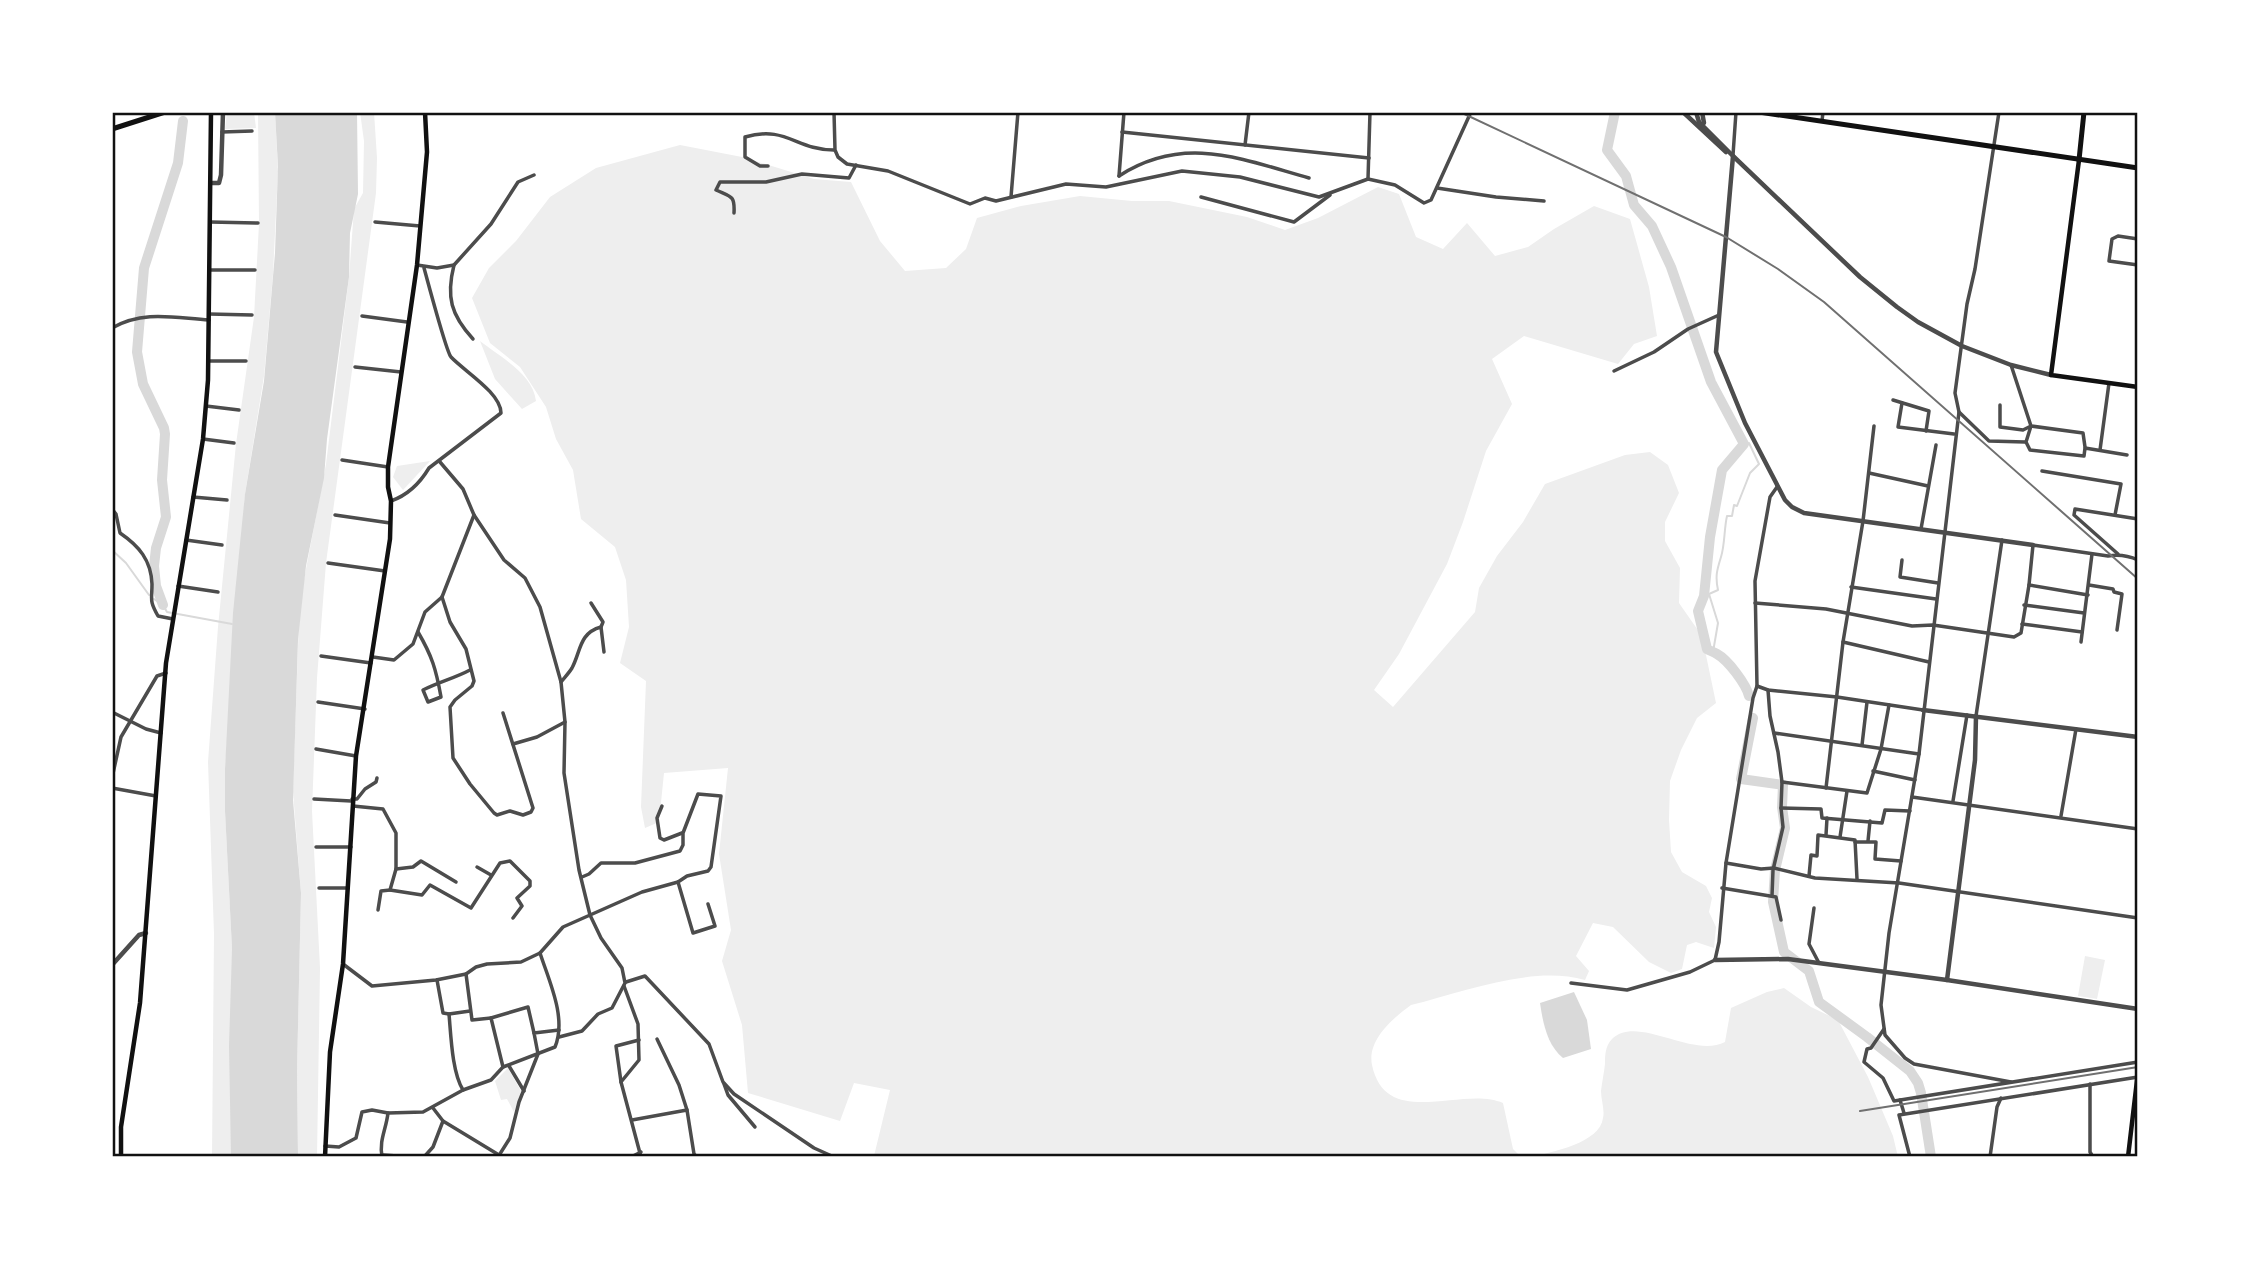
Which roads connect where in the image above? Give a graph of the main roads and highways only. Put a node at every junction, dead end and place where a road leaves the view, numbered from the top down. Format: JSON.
{"nodes":[{"id":1,"x":165,"y":112,"type":"edge"},
{"id":2,"x":211,"y":112,"type":"edge"},
{"id":3,"x":425,"y":112,"type":"edge"},
{"id":4,"x":1759,"y":112,"type":"edge"},
{"id":5,"x":2084,"y":112,"type":"edge"},
{"id":6,"x":112,"y":129,"type":"edge"},
{"id":7,"x":2079,"y":160,"type":"junction"},
{"id":8,"x":2138,"y":168,"type":"edge"},
{"id":9,"x":2138,"y":387,"type":"edge"},
{"id":10,"x":2138,"y":1075,"type":"edge"},
{"id":11,"x":2136,"y":1102,"type":"edge"},
{"id":12,"x":121,"y":1157,"type":"edge"},
{"id":13,"x":325,"y":1157,"type":"edge"},
{"id":14,"x":2128,"y":1157,"type":"edge"}],
"edges":[{"from":1,"to":6,"type":"main road"},
{"from":2,"to":12,"type":"main road"},
{"from":3,"to":13,"type":"main road"},
{"from":4,"to":7,"type":"main road"},
{"from":5,"to":7,"type":"main road"},
{"from":7,"to":8,"type":"main road"},
{"from":7,"to":9,"type":"main road"},
{"from":10,"to":11,"type":"main road"},
{"from":11,"to":14,"type":"main road"}]}
